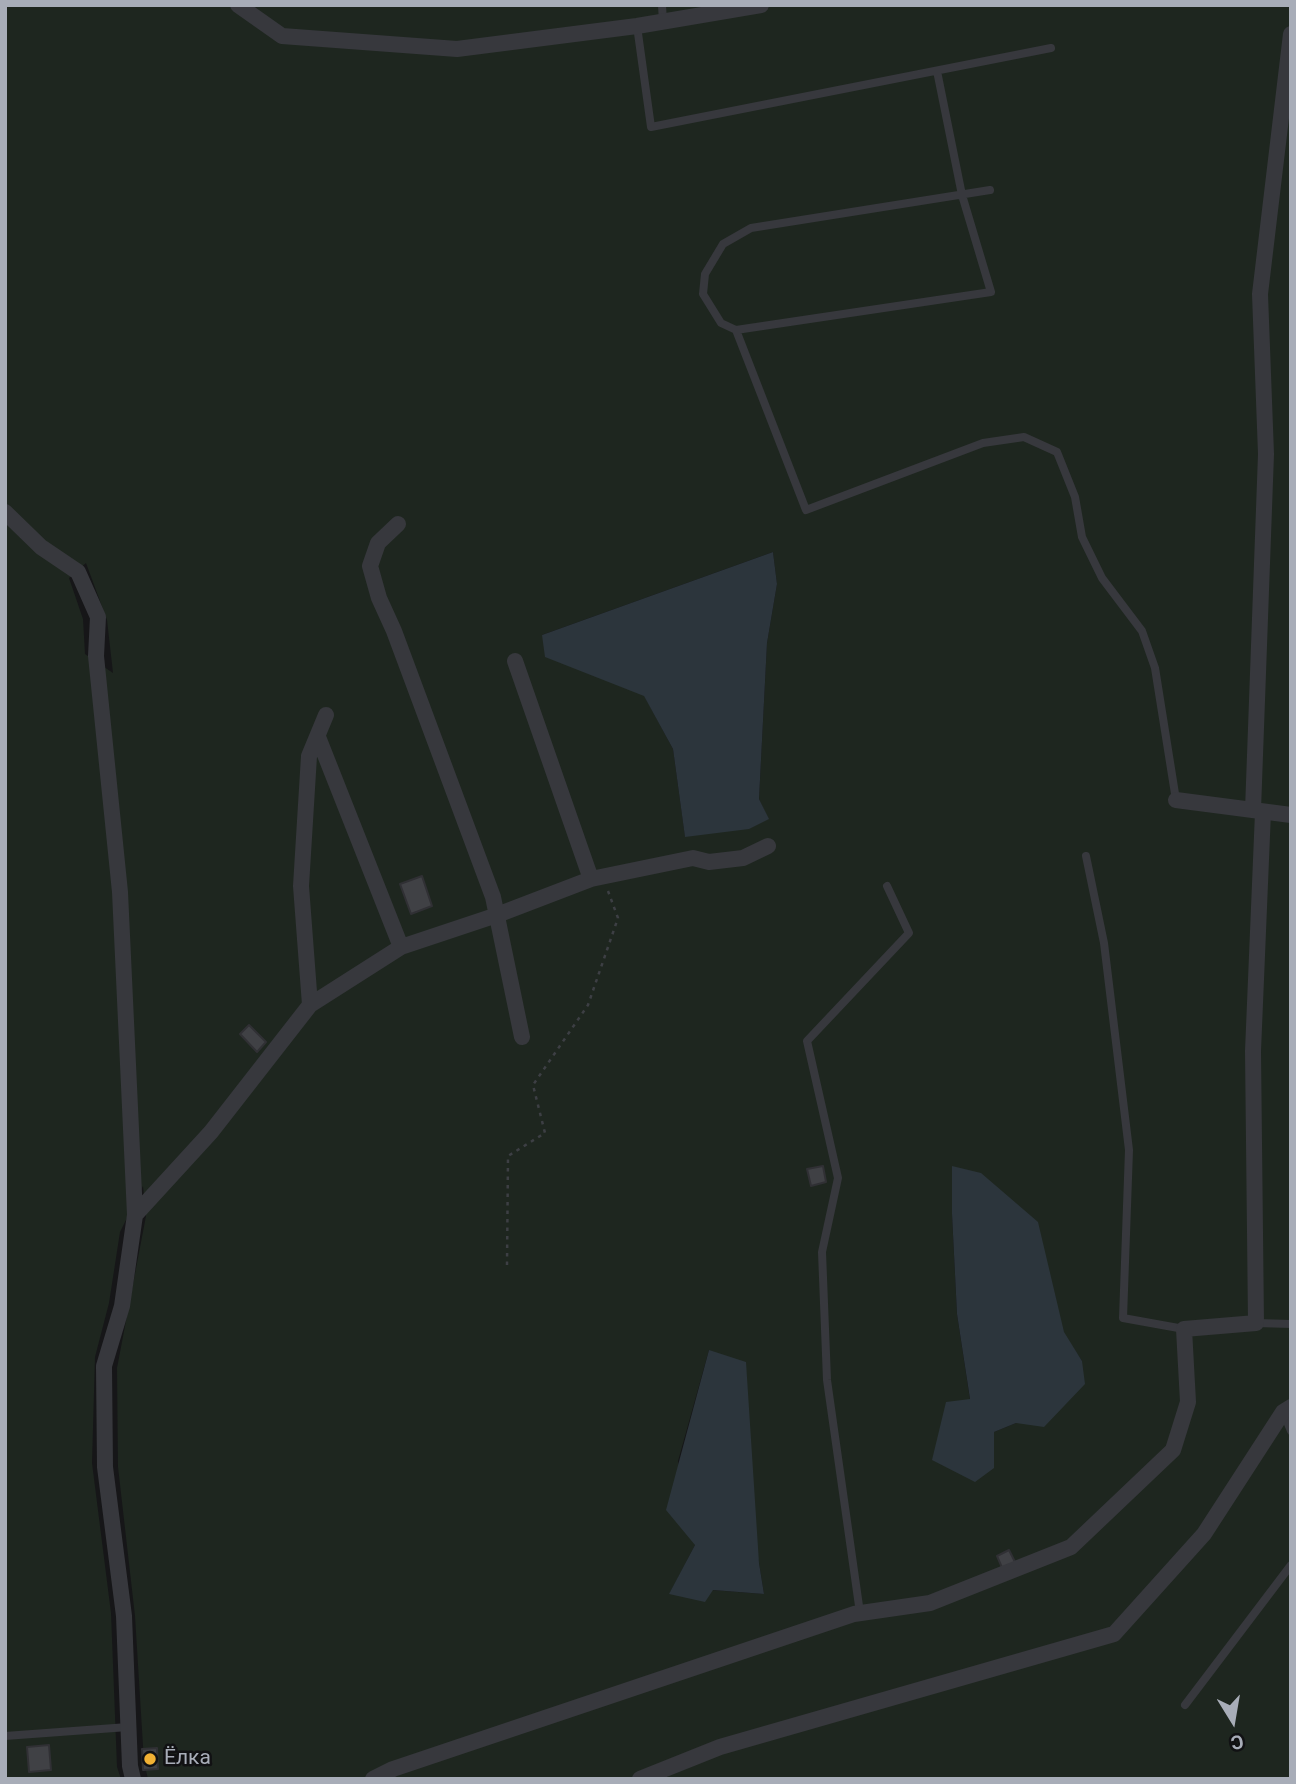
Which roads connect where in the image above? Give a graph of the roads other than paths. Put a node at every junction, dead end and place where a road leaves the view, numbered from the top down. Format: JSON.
{"nodes":[{"id":1,"x":238,"y":5,"type":"edge"},
{"id":2,"x":761,"y":5,"type":"edge"},
{"id":3,"x":662,"y":13,"type":"edge"},
{"id":4,"x":637,"y":26,"type":"junction"},
{"id":5,"x":1291,"y":34,"type":"edge"},
{"id":6,"x":1051,"y":48,"type":"dead end"},
{"id":7,"x":937,"y":71,"type":"junction"},
{"id":8,"x":990,"y":190,"type":"dead end"},
{"id":9,"x":962,"y":195,"type":"junction"},
{"id":10,"x":736,"y":330,"type":"junction"},
{"id":11,"x":5,"y":512,"type":"edge"},
{"id":12,"x":398,"y":524,"type":"dead end"},
{"id":13,"x":515,"y":661,"type":"dead end"},
{"id":14,"x":326,"y":715,"type":"dead end"},
{"id":15,"x":318,"y":737,"type":"junction"},
{"id":16,"x":1176,"y":800,"type":"joint"},
{"id":17,"x":1258,"y":811,"type":"junction"},
{"id":18,"x":1291,"y":815,"type":"edge"},
{"id":19,"x":768,"y":846,"type":"dead end"},
{"id":20,"x":1086,"y":856,"type":"dead end"},
{"id":21,"x":597,"y":878,"type":"junction"},
{"id":22,"x":887,"y":886,"type":"dead end"},
{"id":23,"x":497,"y":915,"type":"junction"},
{"id":24,"x":401,"y":947,"type":"junction"},
{"id":25,"x":310,"y":1004,"type":"junction"},
{"id":26,"x":522,"y":1037,"type":"dead end"},
{"id":27,"x":135,"y":1215,"type":"junction"},
{"id":28,"x":1256,"y":1323,"type":"junction"},
{"id":29,"x":1291,"y":1324,"type":"edge"},
{"id":30,"x":1184,"y":1329,"type":"junction"},
{"id":31,"x":1287,"y":1410,"type":"edge"},
{"id":32,"x":1291,"y":1431,"type":"edge"},
{"id":33,"x":1291,"y":1565,"type":"edge"},
{"id":34,"x":860,"y":1613,"type":"junction"},
{"id":35,"x":1185,"y":1705,"type":"dead end"},
{"id":36,"x":128,"y":1727,"type":"junction"},
{"id":37,"x":5,"y":1736,"type":"edge"},
{"id":38,"x":133,"y":1779,"type":"edge"},
{"id":39,"x":373,"y":1779,"type":"edge"},
{"id":40,"x":639,"y":1779,"type":"edge"}],
"edges":[{"from":1,"to":4,"type":"street"},
{"from":2,"to":3,"type":"street"},
{"from":3,"to":4,"type":"street"},
{"from":4,"to":7,"type":"lane"},
{"from":5,"to":17,"type":"street"},
{"from":6,"to":7,"type":"lane"},
{"from":7,"to":9,"type":"lane"},
{"from":8,"to":9,"type":"lane"},
{"from":9,"to":10,"type":"lane"},
{"from":9,"to":10,"type":"lane"},
{"from":10,"to":16,"type":"lane"},
{"from":11,"to":27,"type":"street"},
{"from":12,"to":23,"type":"street"},
{"from":13,"to":21,"type":"street"},
{"from":14,"to":15,"type":"street"},
{"from":15,"to":24,"type":"street"},
{"from":15,"to":25,"type":"street"},
{"from":16,"to":17,"type":"street"},
{"from":17,"to":18,"type":"street"},
{"from":17,"to":28,"type":"street"},
{"from":19,"to":21,"type":"street"},
{"from":20,"to":30,"type":"lane"},
{"from":21,"to":23,"type":"street"},
{"from":22,"to":34,"type":"lane"},
{"from":23,"to":24,"type":"street"},
{"from":23,"to":26,"type":"street"},
{"from":24,"to":25,"type":"street"},
{"from":25,"to":27,"type":"street"},
{"from":27,"to":36,"type":"street"},
{"from":28,"to":29,"type":"lane"},
{"from":28,"to":30,"type":"street"},
{"from":30,"to":34,"type":"street"},
{"from":31,"to":32,"type":"lane"},
{"from":31,"to":40,"type":"street"},
{"from":33,"to":35,"type":"lane"},
{"from":34,"to":39,"type":"street"},
{"from":36,"to":37,"type":"lane"},
{"from":36,"to":38,"type":"street"}]}
